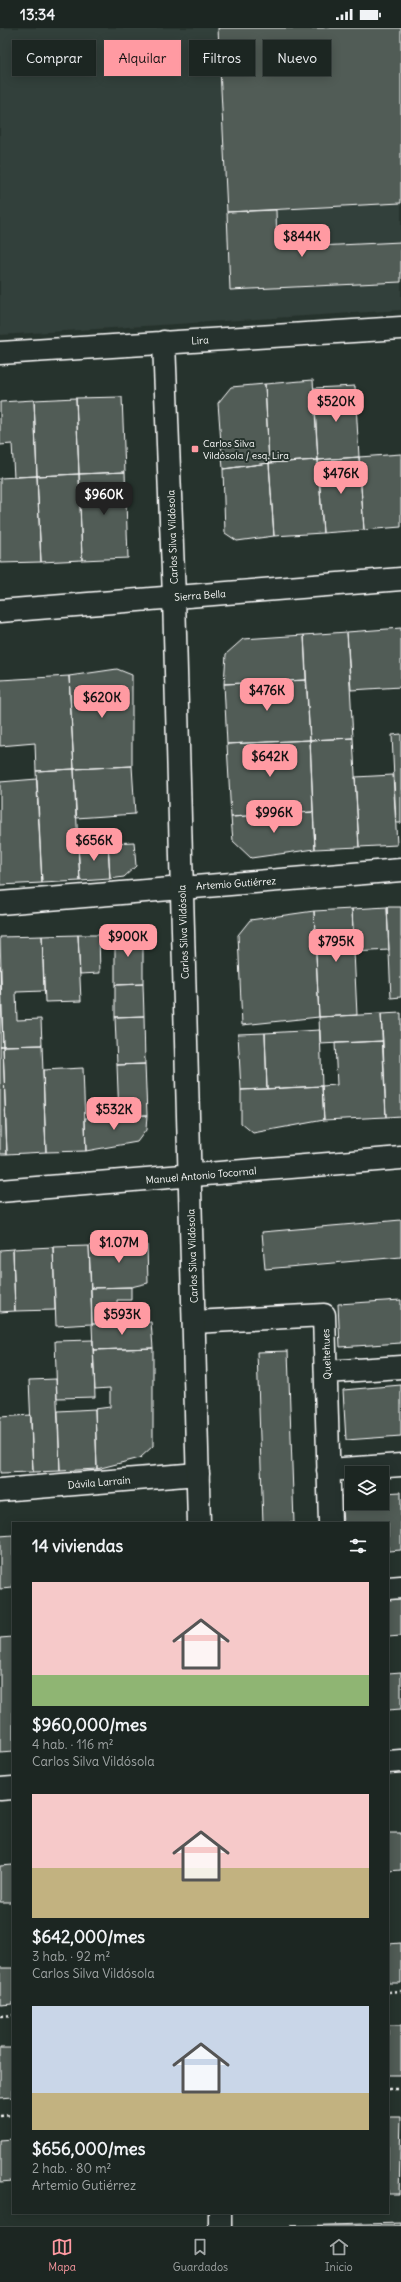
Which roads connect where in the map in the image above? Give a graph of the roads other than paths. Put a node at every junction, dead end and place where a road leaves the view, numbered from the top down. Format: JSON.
{"nodes":[{"id":1,"x":401,"y":328,"type":"edge"},
{"id":2,"x":164,"y":342,"type":"junction"},
{"id":3,"x":0,"y":353,"type":"edge"},
{"id":4,"x":401,"y":579,"type":"edge"},
{"id":5,"x":174,"y":597,"type":"junction"},
{"id":6,"x":0,"y":612,"type":"edge"},
{"id":7,"x":401,"y":870,"type":"edge"},
{"id":8,"x":182,"y":888,"type":"junction"},
{"id":9,"x":0,"y":903,"type":"edge"},
{"id":10,"x":401,"y":1158,"type":"edge"},
{"id":11,"x":190,"y":1175,"type":"junction"},
{"id":12,"x":0,"y":1191,"type":"edge"},
{"id":13,"x":194,"y":1322,"type":"junction"},
{"id":14,"x":401,"y":1368,"type":"edge"},
{"id":15,"x":327,"y":1372,"type":"junction"},
{"id":16,"x":401,"y":1465,"type":"edge"},
{"id":17,"x":328,"y":1470,"type":"junction"},
{"id":18,"x":198,"y":1474,"type":"junction"},
{"id":19,"x":0,"y":1490,"type":"edge"},
{"id":20,"x":200,"y":1522,"type":"edge"},
{"id":21,"x":330,"y":1522,"type":"edge"},
{"id":22,"x":401,"y":1586,"type":"edge"},
{"id":23,"x":389,"y":1588,"type":"edge"},
{"id":24,"x":401,"y":1761,"type":"edge"},
{"id":25,"x":389,"y":1762,"type":"edge"},
{"id":26,"x":12,"y":1788,"type":"edge"},
{"id":27,"x":0,"y":1789,"type":"edge"},
{"id":28,"x":220,"y":2214,"type":"edge"},
{"id":29,"x":220,"y":2226,"type":"edge"}],
"edges":[{"from":1,"to":2,"type":"street","name":"Lira"},
{"from":2,"to":3,"type":"street","name":"Lira"},
{"from":2,"to":5,"type":"street","name":"Carlos Silva Vildósola"},
{"from":4,"to":5,"type":"street","name":"Sierra Bella"},
{"from":5,"to":6,"type":"street","name":"Sierra Bella"},
{"from":5,"to":8,"type":"street","name":"Carlos Silva Vildósola"},
{"from":7,"to":8,"type":"street","name":"Artemio Gutiérrez"},
{"from":8,"to":9,"type":"street","name":"Artemio Gutiérrez"},
{"from":8,"to":11,"type":"street","name":"Carlos Silva Vildósola"},
{"from":10,"to":11,"type":"street","name":"Manuel Antonio Tocornal"},
{"from":11,"to":12,"type":"street","name":"Manuel Antonio Tocornal"},
{"from":11,"to":13,"type":"street","name":"Carlos Silva Vildósola"},
{"from":13,"to":15,"type":"street","name":"Queltehues"},
{"from":13,"to":18,"type":"street","name":"Carlos Silva Vildósola"},
{"from":14,"to":15,"type":"street"},
{"from":15,"to":17,"type":"street","name":"Queltehues"},
{"from":16,"to":17,"type":"street"},
{"from":17,"to":21,"type":"street","name":"Queltehues"},
{"from":18,"to":19,"type":"street","name":"Dávila Larraín"},
{"from":18,"to":20,"type":"street","name":"Carlos Silva Vildósola"},
{"from":22,"to":23,"type":"street"},
{"from":24,"to":25,"type":"street"},
{"from":26,"to":27,"type":"street"},
{"from":28,"to":29,"type":"street"}]}
